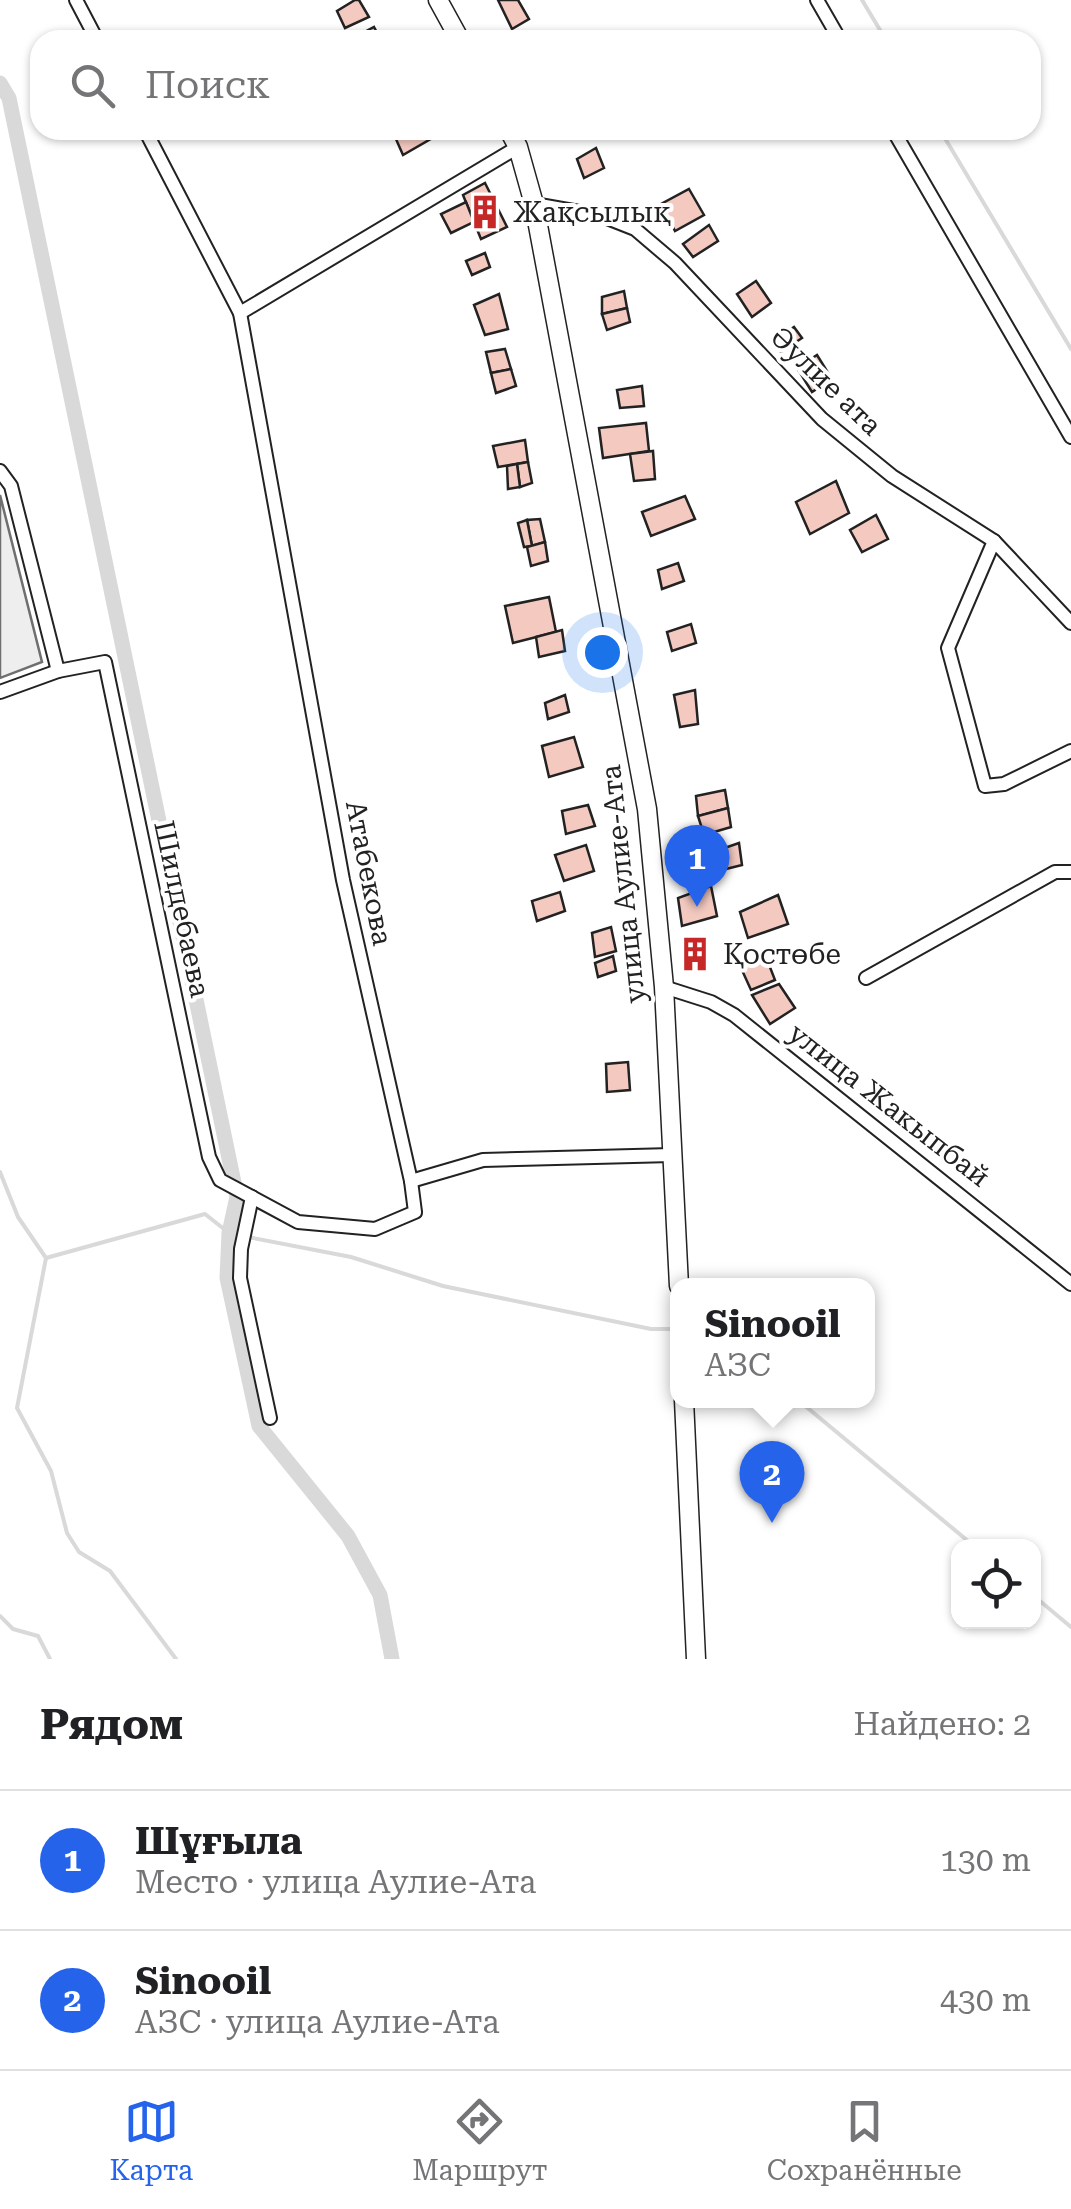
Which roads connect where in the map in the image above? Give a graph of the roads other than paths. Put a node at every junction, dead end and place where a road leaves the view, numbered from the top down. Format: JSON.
{"nodes":[{"id":1,"x":76,"y":0,"type":"edge"},
{"id":2,"x":438,"y":0,"type":"edge"},
{"id":3,"x":817,"y":0,"type":"edge"},
{"id":4,"x":92,"y":30,"type":"edge"},
{"id":5,"x":454,"y":30,"type":"edge"},
{"id":6,"x":834,"y":30,"type":"edge"},
{"id":7,"x":151,"y":140,"type":"edge"},
{"id":8,"x":511,"y":140,"type":"edge"},
{"id":9,"x":515,"y":140,"type":"edge"},
{"id":10,"x":898,"y":140,"type":"edge"},
{"id":11,"x":534,"y":204,"type":"junction"},
{"id":12,"x":240,"y":313,"type":"junction"},
{"id":13,"x":1071,"y":437,"type":"edge"},
{"id":14,"x":0,"y":471,"type":"edge"},
{"id":15,"x":994,"y":541,"type":"junction"},
{"id":16,"x":1071,"y":624,"type":"edge"},
{"id":17,"x":58,"y":670,"type":"junction"},
{"id":18,"x":0,"y":692,"type":"edge"},
{"id":19,"x":1071,"y":751,"type":"edge"},
{"id":20,"x":1071,"y":872,"type":"edge"},
{"id":21,"x":866,"y":978,"type":"dead end"},
{"id":22,"x":664,"y":987,"type":"junction"},
{"id":23,"x":672,"y":1155,"type":"junction"},
{"id":24,"x":411,"y":1181,"type":"junction"},
{"id":25,"x":252,"y":1197,"type":"junction"},
{"id":26,"x":678,"y":1278,"type":"edge"},
{"id":27,"x":1069,"y":1279,"type":"edge"},
{"id":28,"x":684,"y":1408,"type":"edge"},
{"id":29,"x":270,"y":1418,"type":"dead end"},
{"id":30,"x":696,"y":1659,"type":"edge"}],
"edges":[{"from":1,"to":4,"type":"street"},
{"from":2,"to":5,"type":"main road"},
{"from":3,"to":6,"type":"street"},
{"from":7,"to":12,"type":"street","name":"Атабекова"},
{"from":8,"to":12,"type":"street"},
{"from":9,"to":11,"type":"main road","name":"улица Аулие-Ата"},
{"from":10,"to":13,"type":"street"},
{"from":11,"to":15,"type":"street","name":"Әулие ата"},
{"from":11,"to":22,"type":"main road","name":"улица Аулие-Ата"},
{"from":12,"to":24,"type":"street","name":"Атабекова"},
{"from":14,"to":17,"type":"street"},
{"from":15,"to":16,"type":"street","name":"Әулие ата"},
{"from":15,"to":19,"type":"street"},
{"from":17,"to":18,"type":"street"},
{"from":17,"to":25,"type":"street","name":"Шилдебаева"},
{"from":20,"to":21,"type":"street"},
{"from":22,"to":23,"type":"main road","name":"улица Аулие-Ата"},
{"from":22,"to":27,"type":"street","name":"улица Жакыпбай"},
{"from":23,"to":24,"type":"street"},
{"from":23,"to":26,"type":"main road","name":"улица Аулие-Ата"},
{"from":24,"to":25,"type":"street","name":"Шилдебаева"},
{"from":25,"to":29,"type":"street"},
{"from":28,"to":30,"type":"main road"}]}
